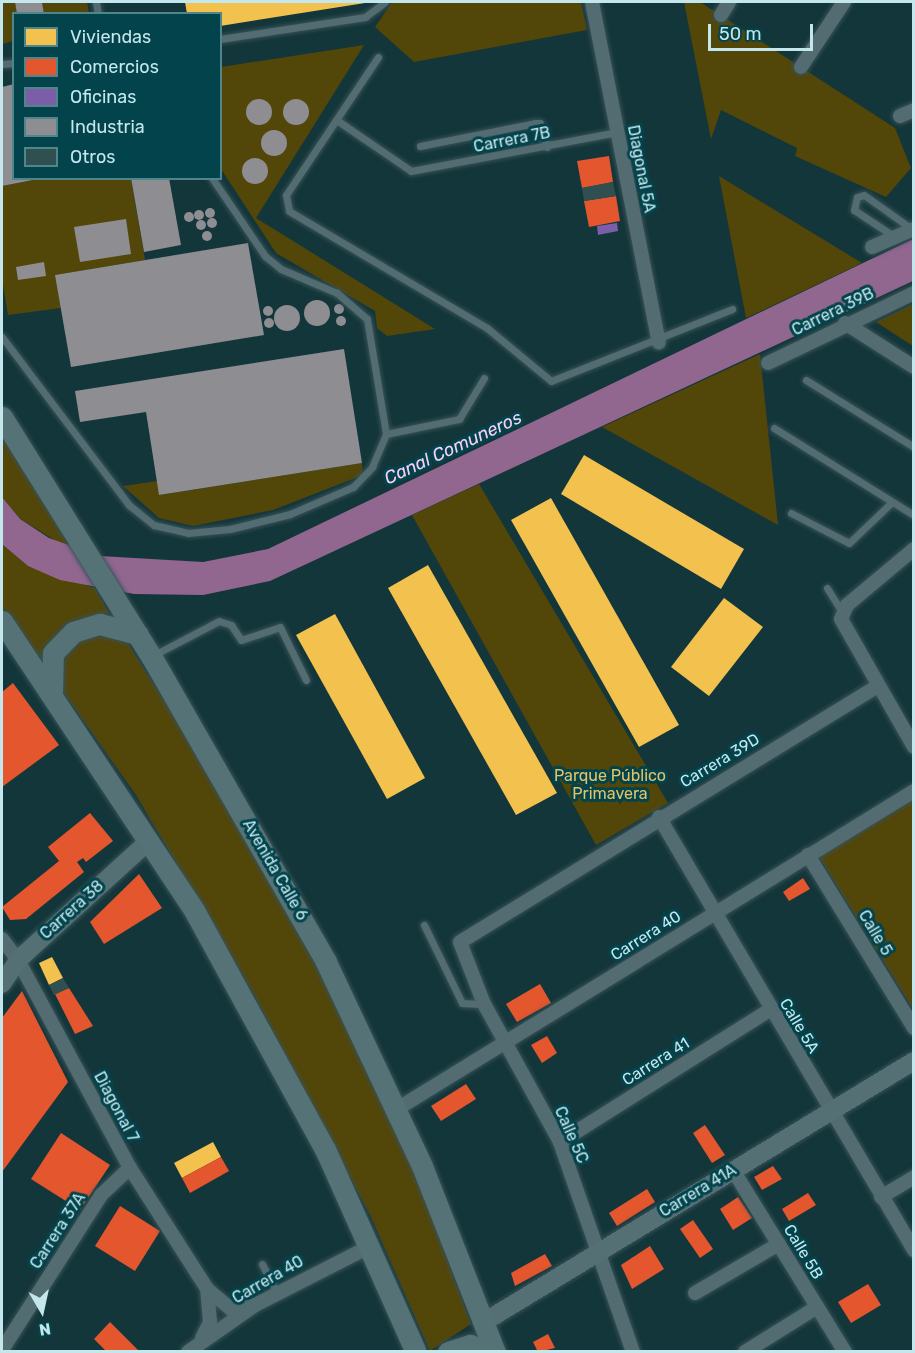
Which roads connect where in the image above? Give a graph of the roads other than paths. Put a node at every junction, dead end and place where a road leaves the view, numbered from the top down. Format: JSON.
{"nodes":[{"id":1,"x":384,"y":2,"type":"edge"},
{"id":2,"x":592,"y":2,"type":"edge"},
{"id":3,"x":729,"y":2,"type":"edge"},
{"id":4,"x":844,"y":2,"type":"edge"},
{"id":5,"x":721,"y":15,"type":"dead end"},
{"id":6,"x":222,"y":39,"type":"edge"},
{"id":7,"x":378,"y":57,"type":"dead end"},
{"id":8,"x":801,"y":67,"type":"dead end"},
{"id":9,"x":338,"y":121,"type":"junction"},
{"id":10,"x":617,"y":132,"type":"junction"},
{"id":11,"x":420,"y":146,"type":"dead end"},
{"id":12,"x":547,"y":147,"type":"junction"},
{"id":13,"x":213,"y":180,"type":"edge"},
{"id":14,"x":913,"y":230,"type":"edge"},
{"id":15,"x":895,"y":237,"type":"junction"},
{"id":16,"x":872,"y":247,"type":"dead end"},
{"id":17,"x":914,"y":293,"type":"edge"},
{"id":18,"x":732,"y":309,"type":"dead end"},
{"id":19,"x":845,"y":323,"type":"junction"},
{"id":20,"x":2,"y":337,"type":"edge"},
{"id":21,"x":659,"y":342,"type":"junction"},
{"id":22,"x":768,"y":363,"type":"dead end"},
{"id":23,"x":914,"y":367,"type":"edge"},
{"id":24,"x":484,"y":378,"type":"dead end"},
{"id":25,"x":806,"y":380,"type":"dead end"},
{"id":26,"x":2,"y":417,"type":"edge"},
{"id":27,"x":774,"y":428,"type":"dead end"},
{"id":28,"x":386,"y":434,"type":"junction"},
{"id":29,"x":914,"y":447,"type":"edge"},
{"id":30,"x":892,"y":502,"type":"junction"},
{"id":31,"x":791,"y":513,"type":"dead end"},
{"id":32,"x":914,"y":515,"type":"edge"},
{"id":33,"x":914,"y":549,"type":"edge"},
{"id":34,"x":827,"y":588,"type":"dead end"},
{"id":35,"x":842,"y":612,"type":"junction"},
{"id":36,"x":2,"y":621,"type":"edge"},
{"id":37,"x":133,"y":626,"type":"junction"},
{"id":38,"x":152,"y":656,"type":"junction"},
{"id":39,"x":306,"y":680,"type":"dead end"},
{"id":40,"x":876,"y":687,"type":"junction"},
{"id":41,"x":53,"y":694,"type":"junction"},
{"id":42,"x":914,"y":747,"type":"edge"},
{"id":43,"x":914,"y":791,"type":"edge"},
{"id":44,"x":658,"y":818,"type":"junction"},
{"id":45,"x":149,"y":841,"type":"junction"},
{"id":46,"x":808,"y":855,"type":"junction"},
{"id":47,"x":713,"y":914,"type":"junction"},
{"id":48,"x":424,"y":925,"type":"dead end"},
{"id":49,"x":2,"y":939,"type":"edge"},
{"id":50,"x":460,"y":942,"type":"joint"},
{"id":51,"x":18,"y":960,"type":"junction"},
{"id":52,"x":2,"y":984,"type":"edge"},
{"id":53,"x":484,"y":1004,"type":"junction"},
{"id":54,"x":770,"y":1010,"type":"junction"},
{"id":55,"x":914,"y":1028,"type":"edge"},
{"id":56,"x":506,"y":1043,"type":"junction"},
{"id":57,"x":914,"y":1061,"type":"edge"},
{"id":58,"x":397,"y":1109,"type":"junction"},
{"id":59,"x":831,"y":1111,"type":"junction"},
{"id":60,"x":560,"y":1142,"type":"junction"},
{"id":61,"x":130,"y":1168,"type":"junction"},
{"id":62,"x":733,"y":1170,"type":"junction"},
{"id":63,"x":914,"y":1177,"type":"edge"},
{"id":64,"x":881,"y":1197,"type":"junction"},
{"id":65,"x":779,"y":1244,"type":"junction"},
{"id":66,"x":371,"y":1246,"type":"junction"},
{"id":67,"x":914,"y":1250,"type":"edge"},
{"id":68,"x":599,"y":1252,"type":"junction"},
{"id":69,"x":262,"y":1264,"type":"dead end"},
{"id":70,"x":207,"y":1289,"type":"junction"},
{"id":71,"x":277,"y":1293,"type":"junction"},
{"id":72,"x":694,"y":1293,"type":"dead end"},
{"id":73,"x":255,"y":1305,"type":"junction"},
{"id":74,"x":817,"y":1307,"type":"junction"},
{"id":75,"x":484,"y":1322,"type":"junction"},
{"id":76,"x":200,"y":1341,"type":"junction"},
{"id":77,"x":2,"y":1350,"type":"edge"},
{"id":78,"x":188,"y":1352,"type":"edge"},
{"id":79,"x":416,"y":1352,"type":"edge"},
{"id":80,"x":448,"y":1352,"type":"edge"},
{"id":81,"x":495,"y":1352,"type":"edge"},
{"id":82,"x":633,"y":1352,"type":"edge"},
{"id":83,"x":746,"y":1352,"type":"edge"},
{"id":84,"x":845,"y":1352,"type":"edge"}],
"edges":[{"from":1,"to":6,"type":"lane"},
{"from":2,"to":10,"type":"street","name":"Diagonal 5A"},
{"from":3,"to":5,"type":"street"},
{"from":4,"to":8,"type":"street"},
{"from":7,"to":9,"type":"lane"},
{"from":9,"to":12,"type":"lane","name":"Carrera 7B"},
{"from":9,"to":21,"type":"lane"},
{"from":10,"to":12,"type":"lane","name":"Carrera 7B"},
{"from":10,"to":21,"type":"street","name":"Diagonal 5A"},
{"from":11,"to":12,"type":"lane"},
{"from":13,"to":28,"type":"lane"},
{"from":14,"to":15,"type":"street"},
{"from":14,"to":15,"type":"lane"},
{"from":15,"to":16,"type":"street"},
{"from":17,"to":19,"type":"street","name":"Carrera 39B"},
{"from":18,"to":21,"type":"lane"},
{"from":19,"to":22,"type":"street","name":"Carrera 39B"},
{"from":19,"to":23,"type":"street"},
{"from":20,"to":28,"type":"lane"},
{"from":24,"to":28,"type":"lane"},
{"from":25,"to":29,"type":"lane"},
{"from":26,"to":37,"type":"main road","name":"Avenida Calle 6"},
{"from":27,"to":30,"type":"lane"},
{"from":30,"to":31,"type":"lane"},
{"from":30,"to":32,"type":"lane"},
{"from":33,"to":35,"type":"street"},
{"from":34,"to":35,"type":"lane"},
{"from":35,"to":40,"type":"street"},
{"from":36,"to":41,"type":"main road"},
{"from":37,"to":38,"type":"main road","name":"Avenida Calle 6"},
{"from":37,"to":41,"type":"main road"},
{"from":38,"to":39,"type":"lane"},
{"from":38,"to":58,"type":"main road","name":"Avenida Calle 6"},
{"from":40,"to":42,"type":"street"},
{"from":40,"to":44,"type":"street","name":"Carrera 39D"},
{"from":41,"to":45,"type":"main road"},
{"from":43,"to":46,"type":"street","name":"Carrera 40"},
{"from":44,"to":47,"type":"street","name":"Calle 5A"},
{"from":44,"to":50,"type":"street","name":"Carrera 39D"},
{"from":45,"to":51,"type":"street","name":"Carrera 38"},
{"from":45,"to":66,"type":"main road"},
{"from":46,"to":47,"type":"street","name":"Carrera 40"},
{"from":46,"to":55,"type":"street","name":"Calle 5"},
{"from":47,"to":54,"type":"street","name":"Calle 5A"},
{"from":47,"to":56,"type":"street","name":"Carrera 40"},
{"from":48,"to":53,"type":"lane"},
{"from":49,"to":51,"type":"street","name":"Diagonal 7"},
{"from":50,"to":53,"type":"street","name":"Calle 5C"},
{"from":51,"to":52,"type":"street","name":"Carrera 38"},
{"from":51,"to":61,"type":"street","name":"Diagonal 7"},
{"from":53,"to":56,"type":"street","name":"Calle 5C"},
{"from":54,"to":59,"type":"street","name":"Calle 5A"},
{"from":54,"to":60,"type":"street","name":"Carrera 41"},
{"from":56,"to":58,"type":"street","name":"Carrera 40"},
{"from":56,"to":60,"type":"street","name":"Calle 5C"},
{"from":57,"to":59,"type":"street","name":"Carrera 41A"},
{"from":58,"to":75,"type":"main road","name":"Avenida Calle 6"},
{"from":59,"to":62,"type":"street","name":"Carrera 41A"},
{"from":59,"to":64,"type":"street","name":"Calle 5A"},
{"from":60,"to":68,"type":"street","name":"Calle 5C"},
{"from":61,"to":70,"type":"street","name":"Diagonal 7"},
{"from":61,"to":77,"type":"street","name":"Carrera 37A"},
{"from":62,"to":65,"type":"street","name":"Calle 5B"},
{"from":62,"to":68,"type":"street","name":"Carrera 41A"},
{"from":63,"to":64,"type":"street"},
{"from":64,"to":67,"type":"street","name":"Calle 5A"},
{"from":65,"to":72,"type":"street"},
{"from":65,"to":74,"type":"street","name":"Calle 5B"},
{"from":66,"to":71,"type":"street","name":"Carrera 40"},
{"from":66,"to":79,"type":"main road"},
{"from":68,"to":75,"type":"street","name":"Carrera 41A"},
{"from":68,"to":82,"type":"street","name":"Calle 5C"},
{"from":69,"to":71,"type":"lane"},
{"from":70,"to":73,"type":"street","name":"Diagonal 7"},
{"from":70,"to":76,"type":"street","name":"Diagonal 7"},
{"from":71,"to":73,"type":"street","name":"Carrera 40"},
{"from":73,"to":76,"type":"street","name":"Carrera 40"},
{"from":74,"to":83,"type":"street"},
{"from":74,"to":84,"type":"street","name":"Calle 5B"},
{"from":75,"to":81,"type":"main road","name":"Avenida Calle 6"},
{"from":76,"to":78,"type":"street","name":"Carrera 40"},
{"from":80,"to":81,"type":"main road"}]}
